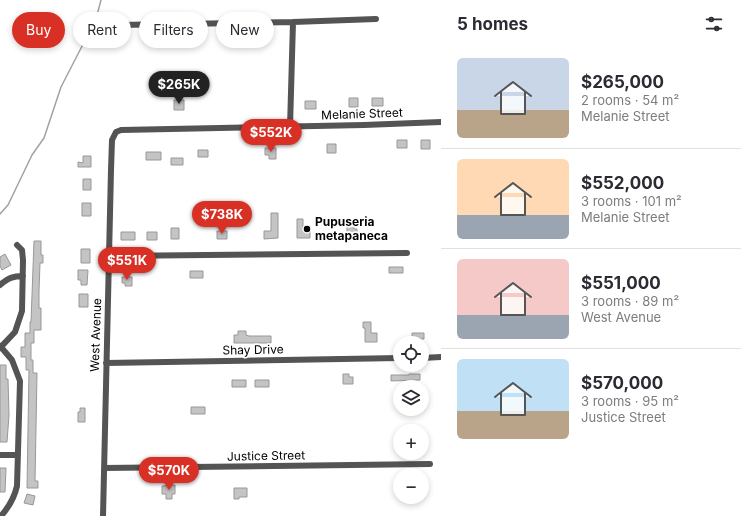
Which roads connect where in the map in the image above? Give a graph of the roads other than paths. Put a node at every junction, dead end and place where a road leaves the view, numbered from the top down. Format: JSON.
{"nodes":[{"id":1,"x":376,"y":19,"type":"dead end"},
{"id":2,"x":293,"y":22,"type":"junction"},
{"id":3,"x":131,"y":24,"type":"edge"},
{"id":4,"x":441,"y":122,"type":"edge"},
{"id":5,"x":290,"y":127,"type":"junction"},
{"id":6,"x":116,"y":132,"type":"joint"},
{"id":7,"x":17,"y":245,"type":"dead end"},
{"id":8,"x":407,"y":253,"type":"dead end"},
{"id":9,"x":109,"y":256,"type":"junction"},
{"id":10,"x":23,"y":276,"type":"junction"},
{"id":11,"x":0,"y":285,"type":"edge"},
{"id":12,"x":0,"y":347,"type":"edge"},
{"id":13,"x":441,"y":357,"type":"edge"},
{"id":14,"x":393,"y":358,"type":"edge"},
{"id":15,"x":429,"y":358,"type":"edge"},
{"id":16,"x":106,"y":363,"type":"junction"},
{"id":17,"x":0,"y":455,"type":"edge"},
{"id":18,"x":18,"y":455,"type":"junction"},
{"id":19,"x":430,"y":464,"type":"dead end"},
{"id":20,"x":104,"y":468,"type":"junction"},
{"id":21,"x":0,"y":516,"type":"edge"},
{"id":22,"x":102,"y":516,"type":"edge"}],
"edges":[{"from":1,"to":2,"type":"street"},
{"from":2,"to":3,"type":"street"},
{"from":2,"to":5,"type":"street"},
{"from":4,"to":5,"type":"street","name":"Melanie Street"},
{"from":5,"to":6,"type":"street","name":"Melanie Street"},
{"from":6,"to":9,"type":"street","name":"West Avenue"},
{"from":7,"to":10,"type":"street"},
{"from":8,"to":9,"type":"street"},
{"from":9,"to":16,"type":"street","name":"West Avenue"},
{"from":10,"to":11,"type":"street"},
{"from":10,"to":12,"type":"street"},
{"from":12,"to":18,"type":"street"},
{"from":13,"to":15,"type":"street"},
{"from":14,"to":16,"type":"street","name":"Shay Drive"},
{"from":16,"to":20,"type":"street","name":"West Avenue"},
{"from":17,"to":18,"type":"street"},
{"from":18,"to":21,"type":"street"},
{"from":19,"to":20,"type":"street","name":"Justice Street"},
{"from":20,"to":22,"type":"street","name":"West Avenue"}]}
